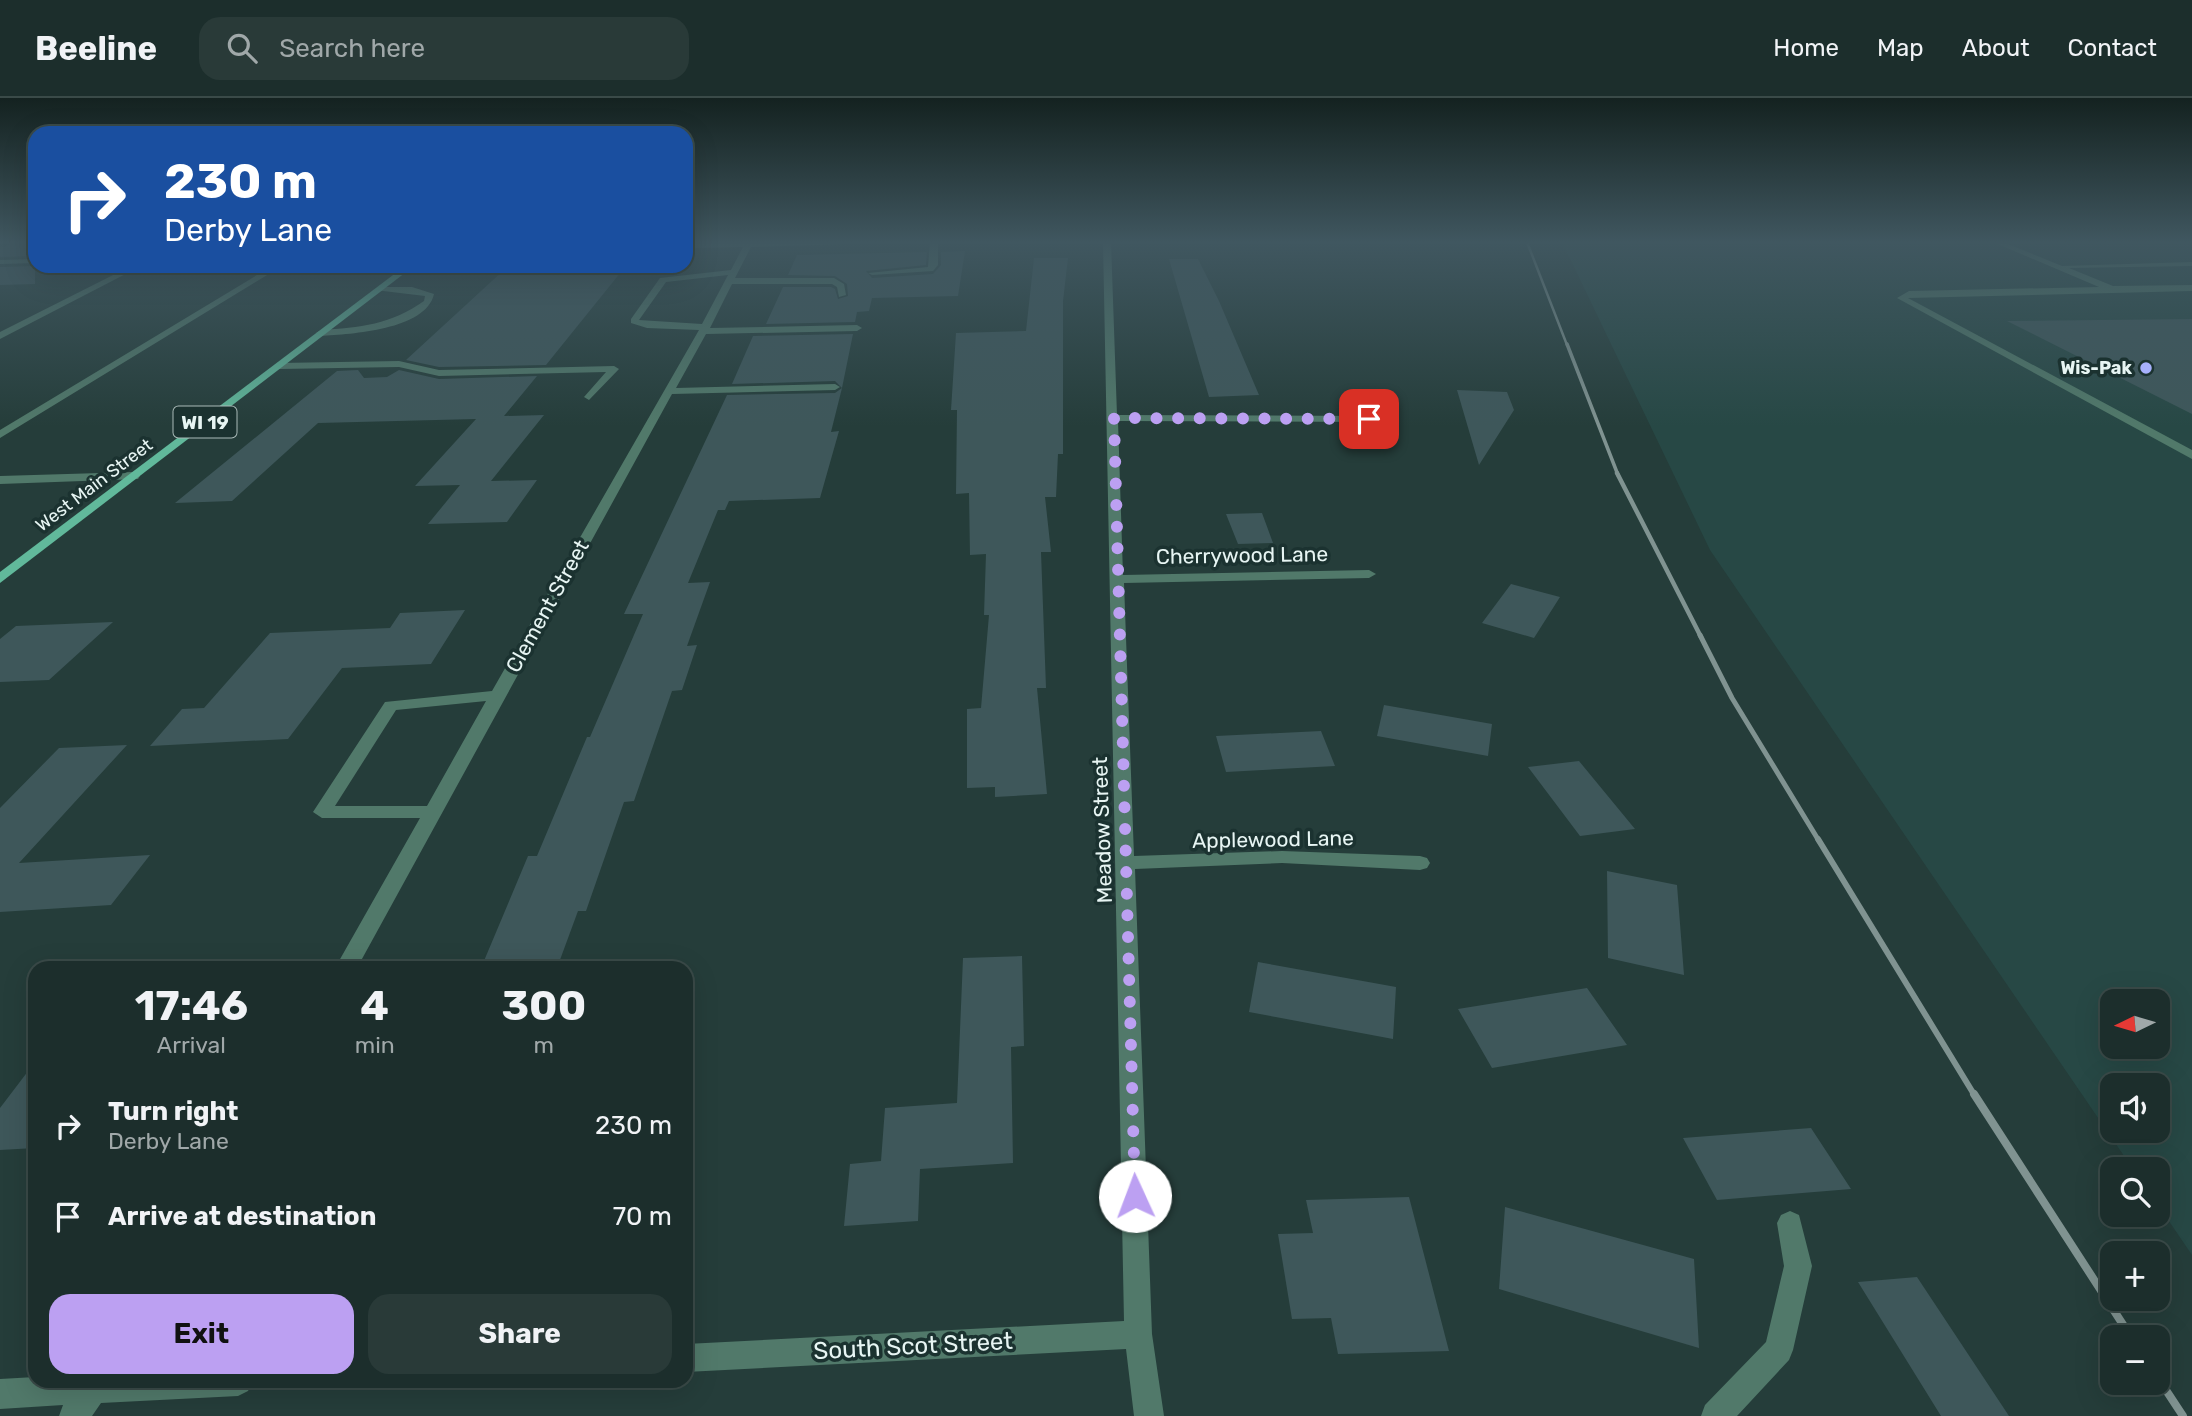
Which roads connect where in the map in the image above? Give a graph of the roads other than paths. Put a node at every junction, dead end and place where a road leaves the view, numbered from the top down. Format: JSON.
{"nodes":[{"id":1,"x":64,"y":304,"type":"edge"},
{"id":2,"x":216,"y":304,"type":"edge"},
{"id":3,"x":360,"y":304,"type":"edge"},
{"id":4,"x":426,"y":304,"type":"edge"},
{"id":5,"x":646,"y":304,"type":"edge"},
{"id":6,"x":718,"y":304,"type":"edge"},
{"id":7,"x":1109,"y":304,"type":"edge"},
{"id":8,"x":1912,"y":304,"type":"edge"},
{"id":9,"x":857,"y":328,"type":"dead end"},
{"id":10,"x":705,"y":329,"type":"junction"},
{"id":11,"x":321,"y":333,"type":"junction"},
{"id":12,"x":0,"y":336,"type":"edge"},
{"id":13,"x":279,"y":366,"type":"junction"},
{"id":14,"x":835,"y":387,"type":"dead end"},
{"id":15,"x":667,"y":391,"type":"junction"},
{"id":16,"x":589,"y":397,"type":"dead end"},
{"id":17,"x":1114,"y":418,"type":"junction"},
{"id":18,"x":1369,"y":419,"type":"dead end"},
{"id":19,"x":0,"y":435,"type":"edge"},
{"id":20,"x":2192,"y":455,"type":"edge"},
{"id":21,"x":134,"y":476,"type":"junction"},
{"id":22,"x":0,"y":480,"type":"edge"},
{"id":23,"x":1369,"y":574,"type":"dead end"},
{"id":24,"x":0,"y":579,"type":"edge"},
{"id":25,"x":1117,"y":579,"type":"junction"},
{"id":26,"x":498,"y":695,"type":"junction"},
{"id":27,"x":434,"y":813,"type":"junction"},
{"id":28,"x":1126,"y":863,"type":"junction"},
{"id":29,"x":1420,"y":863,"type":"dead end"},
{"id":30,"x":350,"y":961,"type":"edge"},
{"id":31,"x":1790,"y":1223,"type":"dead end"},
{"id":32,"x":1138,"y":1334,"type":"junction"},
{"id":33,"x":693,"y":1358,"type":"edge"},
{"id":34,"x":64,"y":1388,"type":"edge"},
{"id":35,"x":94,"y":1388,"type":"edge"},
{"id":36,"x":0,"y":1394,"type":"edge"},
{"id":37,"x":74,"y":1416,"type":"edge"},
{"id":38,"x":1149,"y":1416,"type":"edge"},
{"id":39,"x":1716,"y":1416,"type":"edge"}],
"edges":[{"from":1,"to":12,"type":"street"},
{"from":2,"to":19,"type":"street"},
{"from":3,"to":11,"type":"main road","name":"West Main Street","number":"WI 19"},
{"from":4,"to":11,"type":"street"},
{"from":5,"to":10,"type":"street"},
{"from":6,"to":10,"type":"street","name":"Clement Street"},
{"from":7,"to":17,"type":"street","name":"Meadow Street"},
{"from":8,"to":20,"type":"street"},
{"from":9,"to":10,"type":"street"},
{"from":10,"to":15,"type":"street","name":"Clement Street"},
{"from":11,"to":13,"type":"main road","name":"West Main Street","number":"WI 19"},
{"from":13,"to":16,"type":"street"},
{"from":13,"to":21,"type":"main road","name":"West Main Street","number":"WI 19"},
{"from":14,"to":15,"type":"street"},
{"from":15,"to":26,"type":"street","name":"Clement Street"},
{"from":17,"to":18,"type":"street"},
{"from":17,"to":25,"type":"street","name":"Meadow Street"},
{"from":21,"to":22,"type":"street"},
{"from":21,"to":24,"type":"main road","name":"West Main Street","number":"WI 19"},
{"from":23,"to":25,"type":"street","name":"Cherrywood Lane"},
{"from":25,"to":28,"type":"street","name":"Meadow Street"},
{"from":26,"to":27,"type":"street","name":"Clement Street"},
{"from":26,"to":27,"type":"street"},
{"from":27,"to":30,"type":"street","name":"Clement Street"},
{"from":28,"to":29,"type":"street","name":"Applewood Lane"},
{"from":28,"to":32,"type":"street","name":"Meadow Street"},
{"from":31,"to":39,"type":"street"},
{"from":32,"to":33,"type":"street","name":"South Scot Street"},
{"from":32,"to":38,"type":"street","name":"Meadow Street"},
{"from":34,"to":36,"type":"street"},
{"from":35,"to":37,"type":"street"}]}
